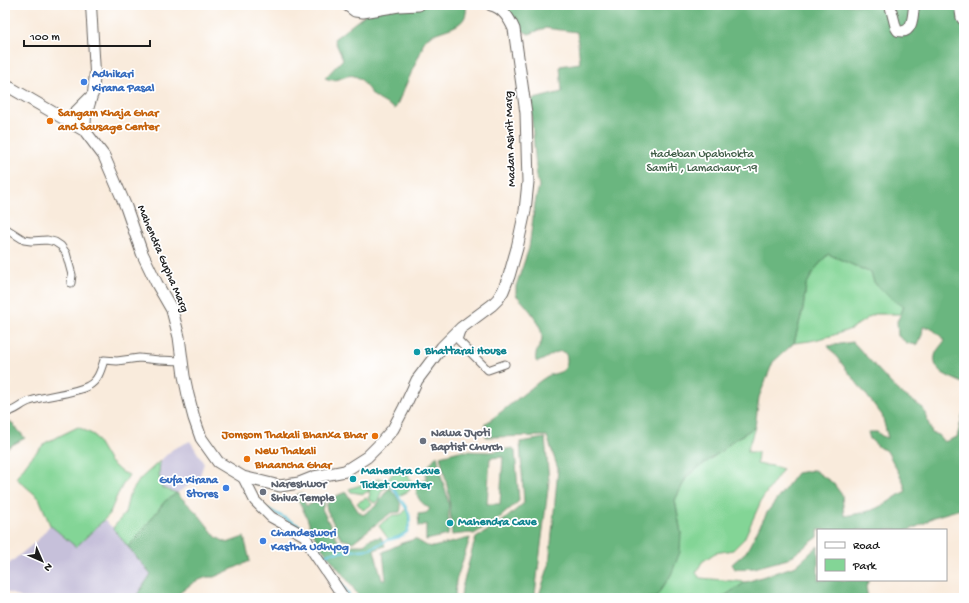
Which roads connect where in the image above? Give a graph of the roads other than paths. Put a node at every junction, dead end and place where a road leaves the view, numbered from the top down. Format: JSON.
{"nodes":[{"id":1,"x":91,"y":5,"type":"edge"},
{"id":2,"x":347,"y":5,"type":"edge"},
{"id":3,"x":419,"y":5,"type":"edge"},
{"id":4,"x":491,"y":5,"type":"edge"},
{"id":5,"x":890,"y":5,"type":"edge"},
{"id":6,"x":914,"y":5,"type":"edge"},
{"id":7,"x":958,"y":5,"type":"edge"},
{"id":8,"x":964,"y":21,"type":"edge"},
{"id":9,"x":5,"y":86,"type":"edge"},
{"id":10,"x":93,"y":94,"type":"junction"},
{"id":11,"x":67,"y":120,"type":"junction"},
{"id":12,"x":85,"y":130,"type":"junction"},
{"id":13,"x":5,"y":228,"type":"edge"},
{"id":14,"x":71,"y":283,"type":"dead end"},
{"id":15,"x":461,"y":328,"type":"junction"},
{"id":16,"x":182,"y":361,"type":"junction"},
{"id":17,"x":506,"y":364,"type":"dead end"},
{"id":18,"x":5,"y":412,"type":"edge"},
{"id":19,"x":244,"y":477,"type":"junction"},
{"id":20,"x":344,"y":598,"type":"edge"}],
"edges":[{"from":1,"to":10,"type":"main road"},
{"from":2,"to":3,"type":"main road"},
{"from":4,"to":15,"type":"main road","name":"Madan Ashrit Marg"},
{"from":5,"to":6,"type":"main road"},
{"from":7,"to":8,"type":"street"},
{"from":9,"to":11,"type":"main road","name":"Mahendra Gupha Marg"},
{"from":10,"to":11,"type":"main road"},
{"from":10,"to":12,"type":"main road"},
{"from":11,"to":12,"type":"main road","name":"Mahendra Gupha Marg"},
{"from":12,"to":16,"type":"main road","name":"Mahendra Gupha Marg"},
{"from":13,"to":14,"type":"street"},
{"from":15,"to":17,"type":"street"},
{"from":15,"to":19,"type":"main road","name":"Madan Ashrit Marg"},
{"from":16,"to":18,"type":"street"},
{"from":16,"to":19,"type":"main road","name":"Mahendra Gupha Marg"},
{"from":19,"to":20,"type":"main road"}]}
